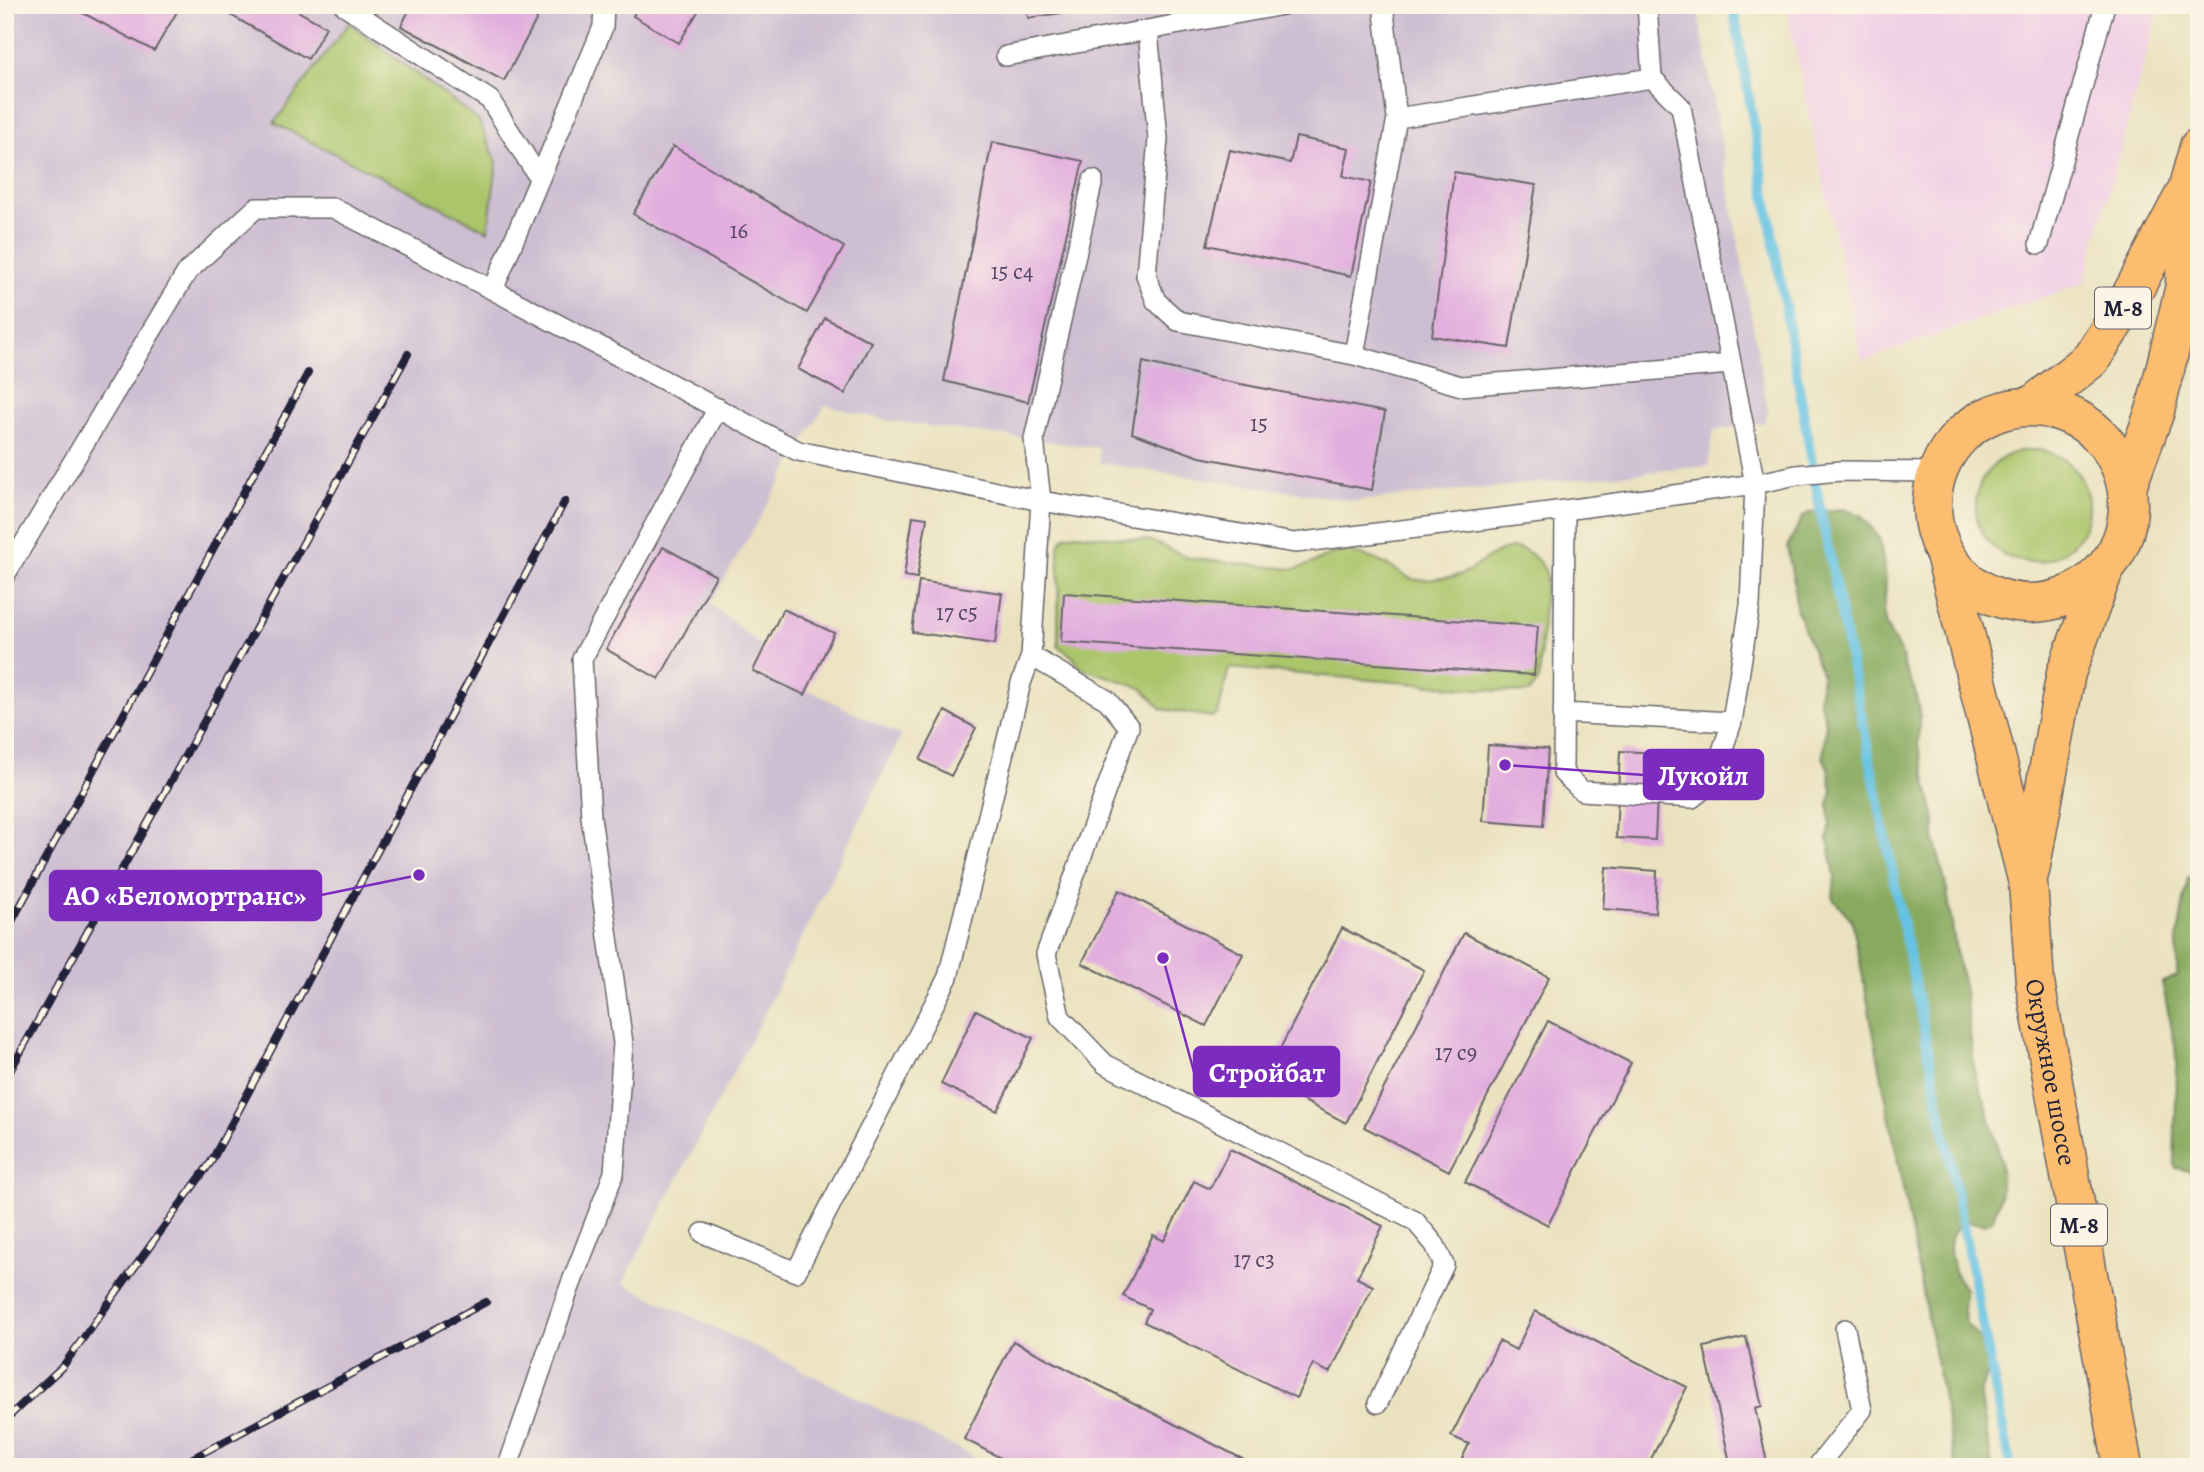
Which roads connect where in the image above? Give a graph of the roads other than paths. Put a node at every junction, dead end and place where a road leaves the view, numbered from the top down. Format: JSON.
{"nodes":[{"id":1,"x":344,"y":5,"type":"edge"},
{"id":2,"x":604,"y":5,"type":"edge"},
{"id":3,"x":1283,"y":5,"type":"edge"},
{"id":4,"x":1383,"y":5,"type":"edge"},
{"id":5,"x":1647,"y":5,"type":"edge"},
{"id":6,"x":2105,"y":5,"type":"edge"},
{"id":7,"x":1148,"y":31,"type":"junction"},
{"id":8,"x":1006,"y":56,"type":"dead end"},
{"id":9,"x":1652,"y":78,"type":"junction"},
{"id":10,"x":1397,"y":118,"type":"junction"},
{"id":11,"x":2199,"y":147,"type":"edge"},
{"id":12,"x":539,"y":178,"type":"junction"},
{"id":13,"x":1093,"y":180,"type":"dead end"},
{"id":14,"x":2187,"y":190,"type":"junction"},
{"id":15,"x":2039,"y":244,"type":"dead end"},
{"id":16,"x":493,"y":290,"type":"junction"},
{"id":17,"x":1354,"y":355,"type":"junction"},
{"id":18,"x":1731,"y":364,"type":"junction"},
{"id":19,"x":2033,"y":405,"type":"junction"},
{"id":20,"x":718,"y":408,"type":"junction"},
{"id":21,"x":1939,"y":472,"type":"junction"},
{"id":22,"x":1755,"y":484,"type":"junction"},
{"id":23,"x":2127,"y":487,"type":"junction"},
{"id":24,"x":1041,"y":501,"type":"junction"},
{"id":25,"x":1565,"y":510,"type":"junction"},
{"id":26,"x":1945,"y":554,"type":"junction"},
{"id":27,"x":2104,"y":569,"type":"junction"},
{"id":28,"x":5,"y":575,"type":"edge"},
{"id":29,"x":1031,"y":656,"type":"junction"},
{"id":30,"x":1563,"y":713,"type":"junction"},
{"id":31,"x":1732,"y":722,"type":"junction"},
{"id":32,"x":2028,"y":883,"type":"junction"},
{"id":33,"x":703,"y":1233,"type":"dead end"},
{"id":34,"x":1844,"y":1329,"type":"dead end"},
{"id":35,"x":1378,"y":1403,"type":"dead end"},
{"id":36,"x":510,"y":1465,"type":"edge"},
{"id":37,"x":1817,"y":1467,"type":"edge"},
{"id":38,"x":2123,"y":1467,"type":"edge"}],
"edges":[{"from":1,"to":12,"type":"lane"},
{"from":2,"to":12,"type":"lane"},
{"from":3,"to":7,"type":"lane"},
{"from":4,"to":10,"type":"lane"},
{"from":5,"to":9,"type":"lane"},
{"from":6,"to":15,"type":"lane"},
{"from":7,"to":8,"type":"lane"},
{"from":7,"to":17,"type":"lane"},
{"from":9,"to":10,"type":"lane"},
{"from":9,"to":18,"type":"lane"},
{"from":10,"to":17,"type":"lane"},
{"from":11,"to":14,"type":"main road","number":"М-8"},
{"from":12,"to":16,"type":"lane"},
{"from":13,"to":24,"type":"lane"},
{"from":14,"to":19,"type":"main road","number":"М-8"},
{"from":14,"to":23,"type":"main road","number":"М-8"},
{"from":16,"to":20,"type":"lane"},
{"from":16,"to":28,"type":"lane"},
{"from":17,"to":18,"type":"lane"},
{"from":18,"to":22,"type":"lane"},
{"from":19,"to":21,"type":"main road"},
{"from":19,"to":23,"type":"main road"},
{"from":20,"to":24,"type":"lane"},
{"from":20,"to":36,"type":"lane"},
{"from":21,"to":22,"type":"lane"},
{"from":21,"to":26,"type":"main road"},
{"from":22,"to":25,"type":"lane"},
{"from":22,"to":31,"type":"lane"},
{"from":23,"to":27,"type":"main road"},
{"from":24,"to":25,"type":"lane"},
{"from":24,"to":29,"type":"lane"},
{"from":25,"to":30,"type":"lane"},
{"from":26,"to":27,"type":"main road"},
{"from":26,"to":32,"type":"main road","name":"Окружное шоссе"},
{"from":27,"to":32,"type":"main road","name":"Окружное шоссе"},
{"from":29,"to":33,"type":"lane"},
{"from":29,"to":35,"type":"lane"},
{"from":30,"to":31,"type":"lane"},
{"from":30,"to":31,"type":"lane"},
{"from":32,"to":38,"type":"main road","name":"Окружное шоссе","number":"М-8"},
{"from":34,"to":37,"type":"lane"}]}
